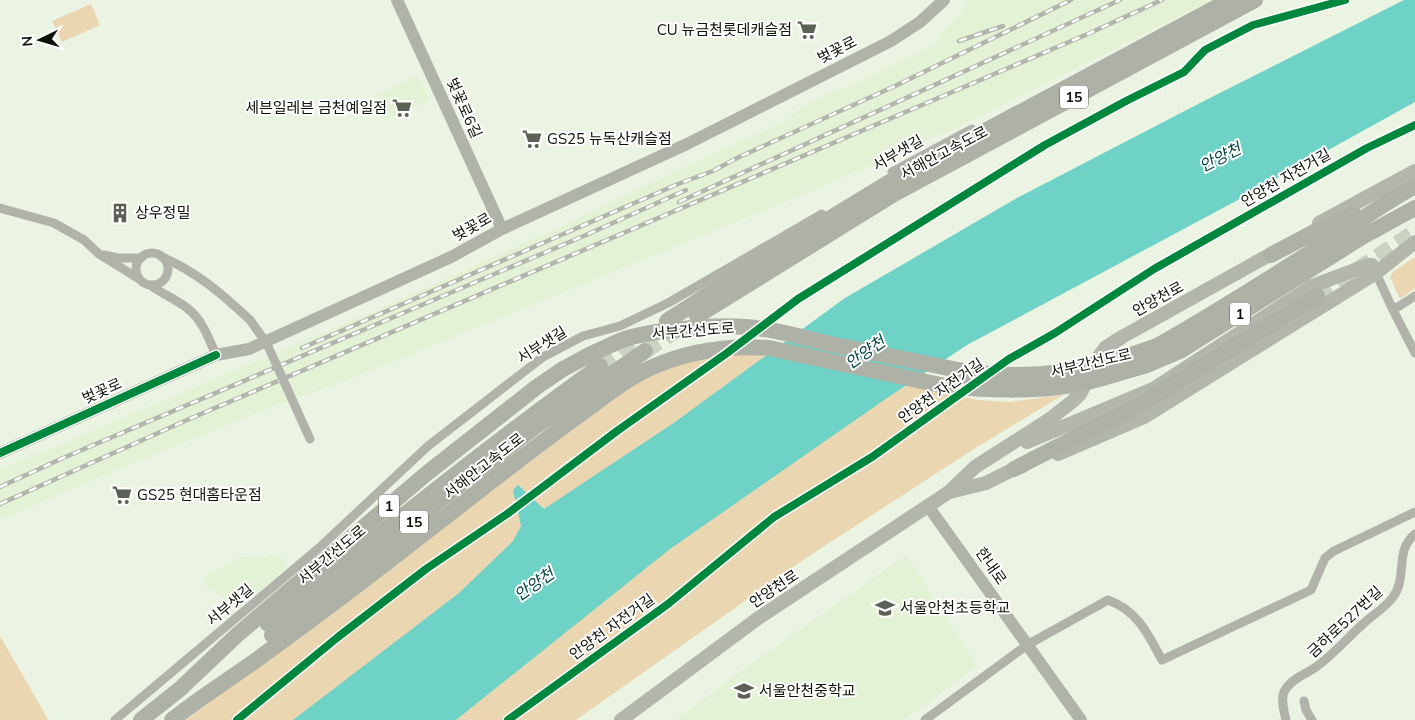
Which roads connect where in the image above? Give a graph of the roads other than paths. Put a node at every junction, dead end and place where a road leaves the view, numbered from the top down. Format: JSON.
{"nodes":[{"id":1,"x":397,"y":0,"type":"edge"},
{"id":2,"x":1230,"y":0,"type":"edge"},
{"id":3,"x":1256,"y":0,"type":"edge"},
{"id":4,"x":940,"y":1,"type":"edge"},
{"id":5,"x":1048,"y":89,"type":"dead end"},
{"id":6,"x":1415,"y":171,"type":"edge"},
{"id":7,"x":1415,"y":186,"type":"edge"},
{"id":8,"x":891,"y":189,"type":"junction"},
{"id":9,"x":1415,"y":198,"type":"edge"},
{"id":10,"x":1390,"y":199,"type":"junction"},
{"id":11,"x":0,"y":208,"type":"edge"},
{"id":12,"x":1415,"y":208,"type":"edge"},
{"id":13,"x":1415,"y":218,"type":"edge"},
{"id":14,"x":502,"y":229,"type":"junction"},
{"id":15,"x":1415,"y":242,"type":"edge"},
{"id":16,"x":1328,"y":250,"type":"junction"},
{"id":17,"x":99,"y":254,"type":"junction"},
{"id":18,"x":1271,"y":255,"type":"junction"},
{"id":19,"x":162,"y":257,"type":"junction"},
{"id":20,"x":141,"y":258,"type":"junction"},
{"id":21,"x":185,"y":267,"type":"junction"},
{"id":22,"x":167,"y":270,"type":"junction"},
{"id":23,"x":1376,"y":273,"type":"junction"},
{"id":24,"x":139,"y":279,"type":"junction"},
{"id":25,"x":150,"y":285,"type":"junction"},
{"id":26,"x":1316,"y":296,"type":"tunnel mouth"},
{"id":27,"x":1415,"y":296,"type":"edge"},
{"id":28,"x":172,"y":299,"type":"junction"},
{"id":29,"x":1393,"y":310,"type":"junction"},
{"id":30,"x":697,"y":316,"type":"tunnel mouth"},
{"id":31,"x":667,"y":321,"type":"tunnel mouth"},
{"id":32,"x":645,"y":351,"type":"tunnel mouth"},
{"id":33,"x":1415,"y":354,"type":"edge"},
{"id":34,"x":216,"y":355,"type":"junction"},
{"id":35,"x":600,"y":366,"type":"tunnel mouth"},
{"id":36,"x":310,"y":439,"type":"dead end"},
{"id":37,"x":1000,"y":452,"type":"junction"},
{"id":38,"x":0,"y":453,"type":"edge"},
{"id":39,"x":1014,"y":469,"type":"junction"},
{"id":40,"x":949,"y":492,"type":"junction"},
{"id":41,"x":928,"y":506,"type":"junction"},
{"id":42,"x":1415,"y":512,"type":"edge"},
{"id":43,"x":1415,"y":534,"type":"edge"},
{"id":44,"x":1027,"y":645,"type":"junction"},
{"id":45,"x":180,"y":689,"type":"junction"},
{"id":46,"x":1304,"y":701,"type":"dead end"},
{"id":47,"x":191,"y":704,"type":"junction"},
{"id":48,"x":115,"y":720,"type":"edge"},
{"id":49,"x":141,"y":720,"type":"edge"},
{"id":50,"x":172,"y":720,"type":"edge"},
{"id":51,"x":621,"y":720,"type":"edge"},
{"id":52,"x":925,"y":720,"type":"edge"},
{"id":53,"x":1081,"y":720,"type":"edge"},
{"id":54,"x":1286,"y":720,"type":"edge"},
{"id":55,"x":1312,"y":720,"type":"edge"}],
"edges":[{"from":1,"to":14,"type":"street","name":"벚꽃로6길"},
{"from":2,"to":8,"type":"highway","name":"서해안고속도로","number":"15"},
{"from":3,"to":8,"type":"highway","name":"서해안고속도로","number":"15"},
{"from":4,"to":14,"type":"street","name":"벚꽃로"},
{"from":5,"to":48,"type":"street","name":"서부샛길"},
{"from":6,"to":18,"type":"main road","name":"안양천로"},
{"from":7,"to":10,"type":"highway","name":"서부간선도로"},
{"from":8,"to":30,"type":"highway","name":"서해안고속도로","number":"15"},
{"from":8,"to":31,"type":"highway","name":"서해안고속도로","number":"15"},
{"from":9,"to":16,"type":"highway","number":"1"},
{"from":10,"to":16,"type":"highway","name":"서부간선도로"},
{"from":10,"to":18,"type":"highway"},
{"from":11,"to":17,"type":"street"},
{"from":12,"to":16,"type":"highway","name":"서부간선도로"},
{"from":13,"to":16,"type":"highway","number":"1"},
{"from":14,"to":34,"type":"street","name":"벚꽃로"},
{"from":15,"to":23,"type":"main road","name":"안양천로"},
{"from":16,"to":45,"type":"highway","name":"서부간선도로","number":"1","bridge":true},
{"from":16,"to":47,"type":"highway","name":"서부간선도로","number":"1","bridge":true},
{"from":17,"to":20,"type":"street"},
{"from":17,"to":24,"type":"street"},
{"from":18,"to":37,"type":"main road","name":"안양천로"},
{"from":19,"to":20,"type":"street"},
{"from":19,"to":21,"type":"street"},
{"from":19,"to":22,"type":"street"},
{"from":20,"to":24,"type":"street"},
{"from":21,"to":22,"type":"street"},
{"from":21,"to":36,"type":"street","bridge":true},
{"from":22,"to":25,"type":"street"},
{"from":22,"to":28,"type":"street"},
{"from":23,"to":29,"type":"street"},
{"from":23,"to":37,"type":"main road"},
{"from":23,"to":39,"type":"main road","name":"안양천로"},
{"from":24,"to":25,"type":"street"},
{"from":25,"to":28,"type":"street"},
{"from":26,"to":39,"type":"highway"},
{"from":27,"to":29,"type":"street"},
{"from":28,"to":34,"type":"street"},
{"from":29,"to":33,"type":"street"},
{"from":32,"to":47,"type":"highway","name":"서해안고속도로","number":"15"},
{"from":34,"to":38,"type":"street","name":"벚꽃로"},
{"from":35,"to":45,"type":"highway","name":"서해안고속도로","number":"15"},
{"from":37,"to":40,"type":"main road","name":"안양천로"},
{"from":39,"to":40,"type":"main road","name":"안양천로"},
{"from":40,"to":41,"type":"main road","name":"안양천로"},
{"from":41,"to":44,"type":"street","name":"한내로"},
{"from":41,"to":51,"type":"main road","name":"안양천로"},
{"from":42,"to":44,"type":"street"},
{"from":43,"to":54,"type":"street","name":"금하로527번길"},
{"from":44,"to":52,"type":"street"},
{"from":44,"to":53,"type":"street","name":"한내로"},
{"from":45,"to":49,"type":"highway","name":"서부간선도로","number":"1"},
{"from":46,"to":55,"type":"street"},
{"from":47,"to":50,"type":"highway","name":"서부간선도로","number":"1"}]}
